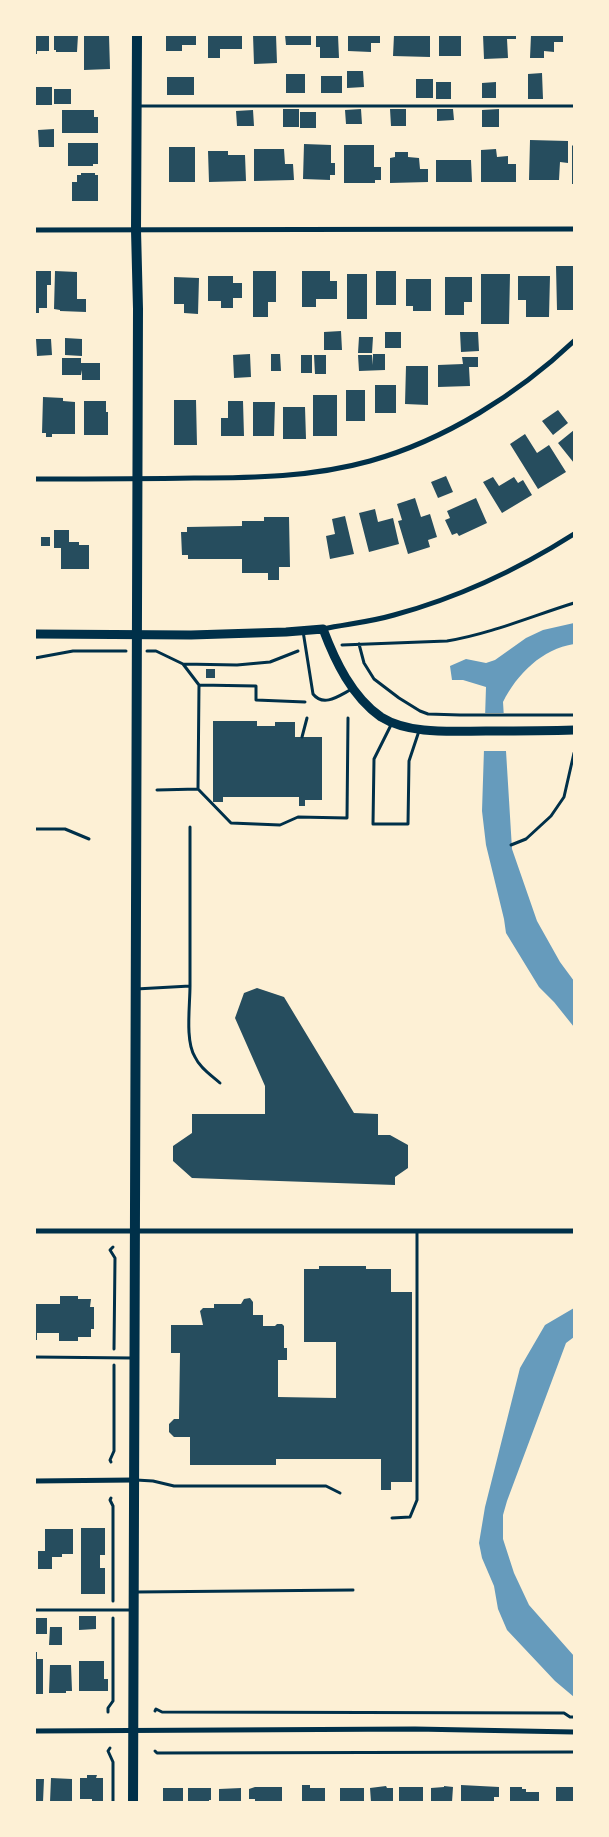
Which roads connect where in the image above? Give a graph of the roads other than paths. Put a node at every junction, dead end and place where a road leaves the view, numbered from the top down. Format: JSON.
{"nodes":[{"id":1,"x":137,"y":35,"type":"edge"},
{"id":2,"x":137,"y":106,"type":"junction"},
{"id":3,"x":574,"y":106,"type":"edge"},
{"id":4,"x":574,"y":229,"type":"edge"},
{"id":5,"x":35,"y":230,"type":"edge"},
{"id":6,"x":136,"y":230,"type":"junction"},
{"id":7,"x":574,"y":341,"type":"edge"},
{"id":8,"x":137,"y":478,"type":"junction"},
{"id":9,"x":35,"y":479,"type":"edge"},
{"id":10,"x":574,"y":534,"type":"edge"},
{"id":11,"x":323,"y":629,"type":"junction"},
{"id":12,"x":303,"y":630,"type":"junction"},
{"id":13,"x":35,"y":634,"type":"edge"},
{"id":14,"x":137,"y":635,"type":"junction"},
{"id":15,"x":353,"y":689,"type":"junction"},
{"id":16,"x":392,"y":722,"type":"junction"},
{"id":17,"x":419,"y":729,"type":"junction"},
{"id":18,"x":574,"y":730,"type":"edge"},
{"id":19,"x":190,"y":827,"type":"dead end"},
{"id":20,"x":190,"y":986,"type":"junction"},
{"id":21,"x":136,"y":990,"type":"junction"},
{"id":22,"x":220,"y":1083,"type":"dead end"},
{"id":23,"x":35,"y":1231,"type":"edge"},
{"id":24,"x":135,"y":1231,"type":"junction"},
{"id":25,"x":417,"y":1231,"type":"junction"},
{"id":26,"x":574,"y":1231,"type":"edge"},
{"id":27,"x":35,"y":1357,"type":"edge"},
{"id":28,"x":134,"y":1358,"type":"junction"},
{"id":29,"x":133,"y":1480,"type":"junction"},
{"id":30,"x":35,"y":1481,"type":"edge"},
{"id":31,"x":340,"y":1493,"type":"dead end"},
{"id":32,"x":392,"y":1518,"type":"dead end"},
{"id":33,"x":353,"y":1590,"type":"dead end"},
{"id":34,"x":134,"y":1592,"type":"junction"},
{"id":35,"x":35,"y":1610,"type":"edge"},
{"id":36,"x":133,"y":1610,"type":"junction"},
{"id":37,"x":35,"y":1731,"type":"edge"},
{"id":38,"x":133,"y":1731,"type":"junction"},
{"id":39,"x":574,"y":1732,"type":"edge"},
{"id":40,"x":133,"y":1802,"type":"edge"}],
"edges":[{"from":1,"to":2,"type":"main road"},
{"from":2,"to":3,"type":"lane"},
{"from":2,"to":6,"type":"main road"},
{"from":4,"to":6,"type":"street"},
{"from":5,"to":6,"type":"street"},
{"from":6,"to":8,"type":"main road"},
{"from":7,"to":8,"type":"street"},
{"from":8,"to":9,"type":"street"},
{"from":8,"to":14,"type":"main road"},
{"from":10,"to":11,"type":"street"},
{"from":11,"to":12,"type":"street"},
{"from":11,"to":15,"type":"street"},
{"from":12,"to":14,"type":"street"},
{"from":12,"to":15,"type":"lane"},
{"from":13,"to":14,"type":"street"},
{"from":14,"to":21,"type":"main road"},
{"from":15,"to":16,"type":"street"},
{"from":16,"to":17,"type":"street"},
{"from":16,"to":17,"type":"lane"},
{"from":17,"to":18,"type":"street"},
{"from":19,"to":20,"type":"lane"},
{"from":20,"to":21,"type":"lane"},
{"from":20,"to":22,"type":"lane"},
{"from":21,"to":24,"type":"main road"},
{"from":23,"to":24,"type":"street"},
{"from":24,"to":25,"type":"street"},
{"from":24,"to":28,"type":"main road"},
{"from":25,"to":26,"type":"street"},
{"from":25,"to":32,"type":"lane"},
{"from":27,"to":28,"type":"lane"},
{"from":28,"to":29,"type":"main road"},
{"from":29,"to":30,"type":"street"},
{"from":29,"to":31,"type":"lane"},
{"from":29,"to":34,"type":"main road"},
{"from":33,"to":34,"type":"lane"},
{"from":34,"to":36,"type":"main road"},
{"from":35,"to":36,"type":"lane"},
{"from":36,"to":38,"type":"main road"},
{"from":37,"to":38,"type":"street"},
{"from":38,"to":39,"type":"street"},
{"from":38,"to":40,"type":"main road"}]}
